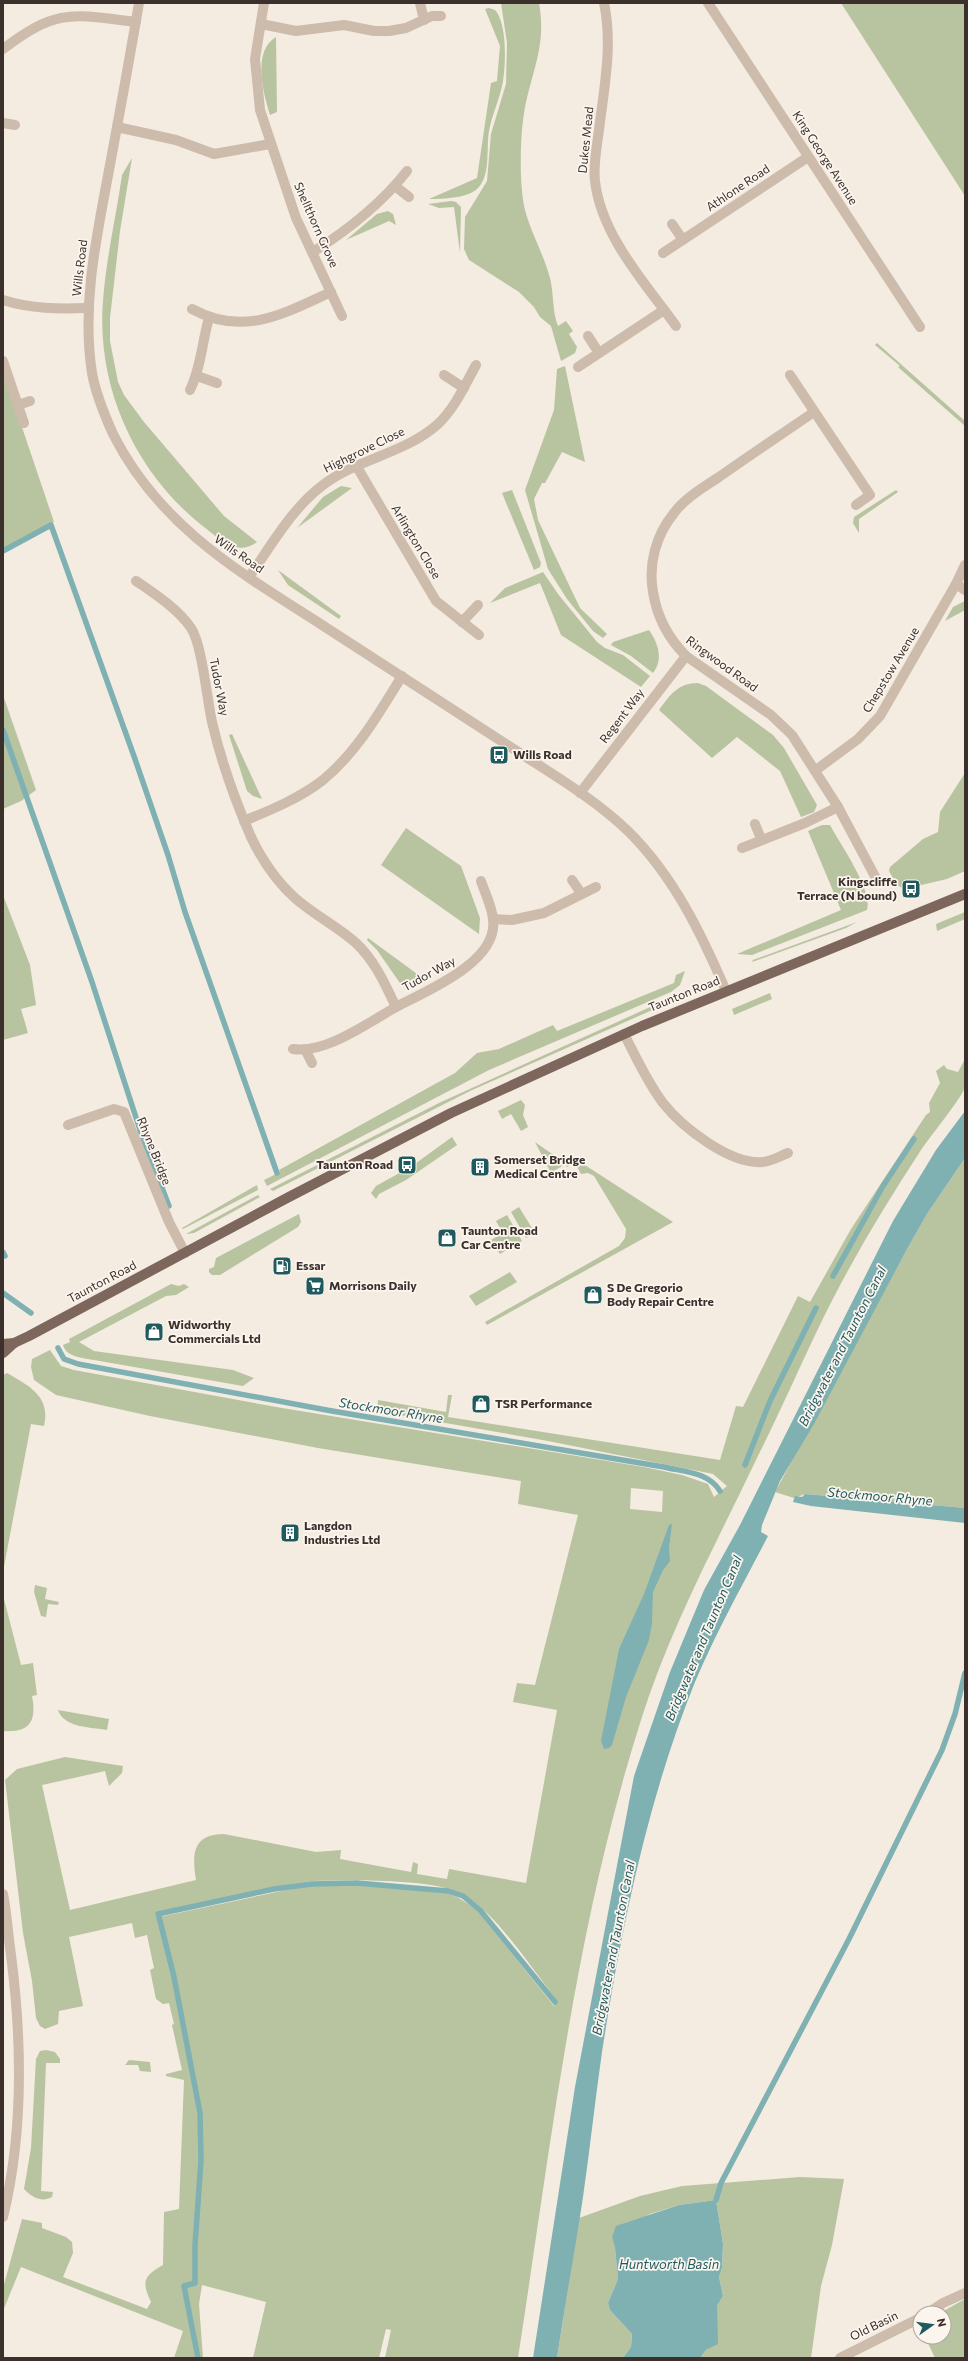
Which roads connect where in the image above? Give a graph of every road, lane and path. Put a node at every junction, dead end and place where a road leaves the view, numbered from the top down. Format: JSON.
{"nodes":[{"id":1,"x":139,"y":3,"type":"edge"},
{"id":2,"x":264,"y":3,"type":"edge"},
{"id":3,"x":420,"y":3,"type":"edge"},
{"id":4,"x":604,"y":3,"type":"edge"},
{"id":5,"x":708,"y":3,"type":"edge"},
{"id":6,"x":441,"y":16,"type":"dead end"},
{"id":7,"x":424,"y":20,"type":"junction"},
{"id":8,"x":136,"y":22,"type":"junction"},
{"id":9,"x":261,"y":24,"type":"junction"},
{"id":10,"x":3,"y":49,"type":"edge"},
{"id":11,"x":3,"y":123,"type":"edge"},
{"id":12,"x":15,"y":124,"type":"dead end"},
{"id":13,"x":117,"y":127,"type":"junction"},
{"id":14,"x":270,"y":144,"type":"junction"},
{"id":15,"x":808,"y":157,"type":"junction"},
{"id":16,"x":407,"y":170,"type":"dead end"},
{"id":17,"x":395,"y":186,"type":"junction"},
{"id":18,"x":409,"y":197,"type":"dead end"},
{"id":19,"x":672,"y":224,"type":"dead end"},
{"id":20,"x":683,"y":240,"type":"junction"},
{"id":21,"x":313,"y":252,"type":"junction"},
{"id":22,"x":663,"y":253,"type":"dead end"},
{"id":23,"x":331,"y":292,"type":"junction"},
{"id":24,"x":3,"y":302,"type":"edge"},
{"id":25,"x":88,"y":308,"type":"junction"},
{"id":26,"x":192,"y":309,"type":"dead end"},
{"id":27,"x":664,"y":310,"type":"junction"},
{"id":28,"x":342,"y":316,"type":"dead end"},
{"id":29,"x":209,"y":318,"type":"junction"},
{"id":30,"x":676,"y":326,"type":"dead end"},
{"id":31,"x":920,"y":327,"type":"dead end"},
{"id":32,"x":588,"y":336,"type":"dead end"},
{"id":33,"x":599,"y":352,"type":"junction"},
{"id":34,"x":3,"y":361,"type":"edge"},
{"id":35,"x":476,"y":365,"type":"dead end"},
{"id":36,"x":578,"y":367,"type":"dead end"},
{"id":37,"x":790,"y":374,"type":"dead end"},
{"id":38,"x":444,"y":375,"type":"dead end"},
{"id":39,"x":198,"y":376,"type":"junction"},
{"id":40,"x":217,"y":383,"type":"dead end"},
{"id":41,"x":464,"y":388,"type":"junction"},
{"id":42,"x":190,"y":390,"type":"dead end"},
{"id":43,"x":30,"y":401,"type":"dead end"},
{"id":44,"x":18,"y":405,"type":"junction"},
{"id":45,"x":814,"y":412,"type":"junction"},
{"id":46,"x":24,"y":423,"type":"dead end"},
{"id":47,"x":356,"y":467,"type":"junction"},
{"id":48,"x":856,"y":505,"type":"dead end"},
{"id":49,"x":965,"y":565,"type":"edge"},
{"id":50,"x":249,"y":577,"type":"junction"},
{"id":51,"x":136,"y":582,"type":"dead end"},
{"id":52,"x":960,"y":587,"type":"edge"},
{"id":53,"x":478,"y":605,"type":"dead end"},
{"id":54,"x":462,"y":622,"type":"junction"},
{"id":55,"x":479,"y":635,"type":"dead end"},
{"id":56,"x":686,"y":656,"type":"junction"},
{"id":57,"x":402,"y":676,"type":"junction"},
{"id":58,"x":816,"y":770,"type":"junction"},
{"id":59,"x":580,"y":792,"type":"junction"},
{"id":60,"x":838,"y":807,"type":"junction"},
{"id":61,"x":244,"y":821,"type":"junction"},
{"id":62,"x":755,"y":824,"type":"dead end"},
{"id":63,"x":762,"y":839,"type":"junction"},
{"id":64,"x":742,"y":848,"type":"dead end"},
{"id":65,"x":572,"y":880,"type":"dead end"},
{"id":66,"x":481,"y":881,"type":"dead end"},
{"id":67,"x":878,"y":882,"type":"dead end"},
{"id":68,"x":596,"y":886,"type":"dead end"},
{"id":69,"x":581,"y":893,"type":"junction"},
{"id":70,"x":965,"y":894,"type":"edge"},
{"id":71,"x":493,"y":919,"type":"junction"},
{"id":72,"x":726,"y":991,"type":"junction"},
{"id":73,"x":396,"y":1007,"type":"junction"},
{"id":74,"x":624,"y":1034,"type":"junction"},
{"id":75,"x":293,"y":1049,"type":"dead end"},
{"id":76,"x":306,"y":1051,"type":"junction"},
{"id":77,"x":312,"y":1063,"type":"dead end"},
{"id":78,"x":68,"y":1125,"type":"dead end"},
{"id":79,"x":788,"y":1152,"type":"dead end"},
{"id":80,"x":185,"y":1253,"type":"junction"},
{"id":81,"x":14,"y":1343,"type":"junction"},
{"id":82,"x":3,"y":1344,"type":"edge"},
{"id":83,"x":3,"y":1353,"type":"edge"},
{"id":84,"x":3,"y":1894,"type":"edge"},
{"id":85,"x":3,"y":2217,"type":"edge"},
{"id":86,"x":965,"y":2293,"type":"edge"},
{"id":87,"x":940,"y":2305,"type":"edge"},
{"id":88,"x":912,"y":2322,"type":"edge"},
{"id":89,"x":840,"y":2358,"type":"edge"}],
"edges":[{"from":1,"to":8,"type":"street","name":"Wills Road"},
{"from":2,"to":9,"type":"street","name":"Shellthorn Grove"},
{"from":3,"to":7,"type":"street"},
{"from":4,"to":27,"type":"street","name":"Dukes Mead"},
{"from":5,"to":15,"type":"street","name":"King George Avenue"},
{"from":6,"to":7,"type":"street"},
{"from":7,"to":9,"type":"street"},
{"from":8,"to":10,"type":"street"},
{"from":8,"to":13,"type":"street","name":"Wills Road"},
{"from":9,"to":14,"type":"street","name":"Shellthorn Grove"},
{"from":11,"to":12,"type":"street"},
{"from":13,"to":14,"type":"street"},
{"from":13,"to":25,"type":"street","name":"Wills Road"},
{"from":14,"to":21,"type":"street","name":"Shellthorn Grove"},
{"from":15,"to":20,"type":"street","name":"Athlone Road"},
{"from":15,"to":31,"type":"street","name":"King George Avenue"},
{"from":16,"to":17,"type":"street"},
{"from":17,"to":18,"type":"street"},
{"from":17,"to":21,"type":"street"},
{"from":19,"to":20,"type":"street"},
{"from":20,"to":22,"type":"street","name":"Athlone Road"},
{"from":21,"to":23,"type":"street","name":"Shellthorn Grove"},
{"from":23,"to":28,"type":"street","name":"Shellthorn Grove"},
{"from":23,"to":29,"type":"street"},
{"from":24,"to":25,"type":"street"},
{"from":25,"to":50,"type":"street","name":"Wills Road"},
{"from":26,"to":29,"type":"street"},
{"from":27,"to":30,"type":"street","name":"Dukes Mead"},
{"from":27,"to":33,"type":"street"},
{"from":29,"to":39,"type":"street"},
{"from":32,"to":33,"type":"street"},
{"from":33,"to":36,"type":"street"},
{"from":34,"to":44,"type":"street"},
{"from":35,"to":41,"type":"street","name":"Highgrove Close"},
{"from":37,"to":45,"type":"street"},
{"from":38,"to":41,"type":"street"},
{"from":39,"to":40,"type":"street"},
{"from":39,"to":42,"type":"street"},
{"from":41,"to":47,"type":"street","name":"Highgrove Close"},
{"from":43,"to":44,"type":"street"},
{"from":44,"to":46,"type":"street"},
{"from":45,"to":48,"type":"street"},
{"from":45,"to":56,"type":"street","name":"Ringwood Road"},
{"from":47,"to":50,"type":"street","name":"Highgrove Close"},
{"from":47,"to":54,"type":"street","name":"Arlington Close"},
{"from":49,"to":52,"type":"street","name":"Chepstow Avenue"},
{"from":50,"to":57,"type":"street","name":"Wills Road"},
{"from":51,"to":61,"type":"street","name":"Tudor Way"},
{"from":52,"to":58,"type":"street","name":"Chepstow Avenue"},
{"from":53,"to":54,"type":"street"},
{"from":54,"to":55,"type":"street","name":"Arlington Close"},
{"from":56,"to":58,"type":"street","name":"Ringwood Road"},
{"from":56,"to":59,"type":"street","name":"Regent Way"},
{"from":57,"to":59,"type":"street","name":"Wills Road"},
{"from":57,"to":61,"type":"street"},
{"from":58,"to":60,"type":"street","name":"Ringwood Road"},
{"from":59,"to":72,"type":"street","name":"Wills Road"},
{"from":60,"to":63,"type":"street"},
{"from":60,"to":67,"type":"street","name":"Ringwood Road"},
{"from":61,"to":73,"type":"street","name":"Tudor Way"},
{"from":62,"to":63,"type":"street"},
{"from":63,"to":64,"type":"street"},
{"from":65,"to":69,"type":"street"},
{"from":66,"to":71,"type":"street","name":"Tudor Way"},
{"from":68,"to":69,"type":"street"},
{"from":69,"to":71,"type":"street"},
{"from":70,"to":72,"type":"main road","name":"Taunton Road"},
{"from":71,"to":73,"type":"street","name":"Tudor Way"},
{"from":72,"to":74,"type":"main road","name":"Taunton Road"},
{"from":73,"to":76,"type":"street","name":"Tudor Way"},
{"from":74,"to":79,"type":"street"},
{"from":74,"to":80,"type":"main road","name":"Taunton Road"},
{"from":75,"to":76,"type":"street"},
{"from":76,"to":77,"type":"street"},
{"from":78,"to":80,"type":"street","name":"Rhyne Bridge"},
{"from":80,"to":81,"type":"main road","name":"Taunton Road"},
{"from":81,"to":82,"type":"main road","name":"Taunton Road"},
{"from":81,"to":83,"type":"main road","name":"Taunton Road"},
{"from":84,"to":85,"type":"street"},
{"from":86,"to":87,"type":"street"},
{"from":88,"to":89,"type":"street","name":"Old Basin"}]}
